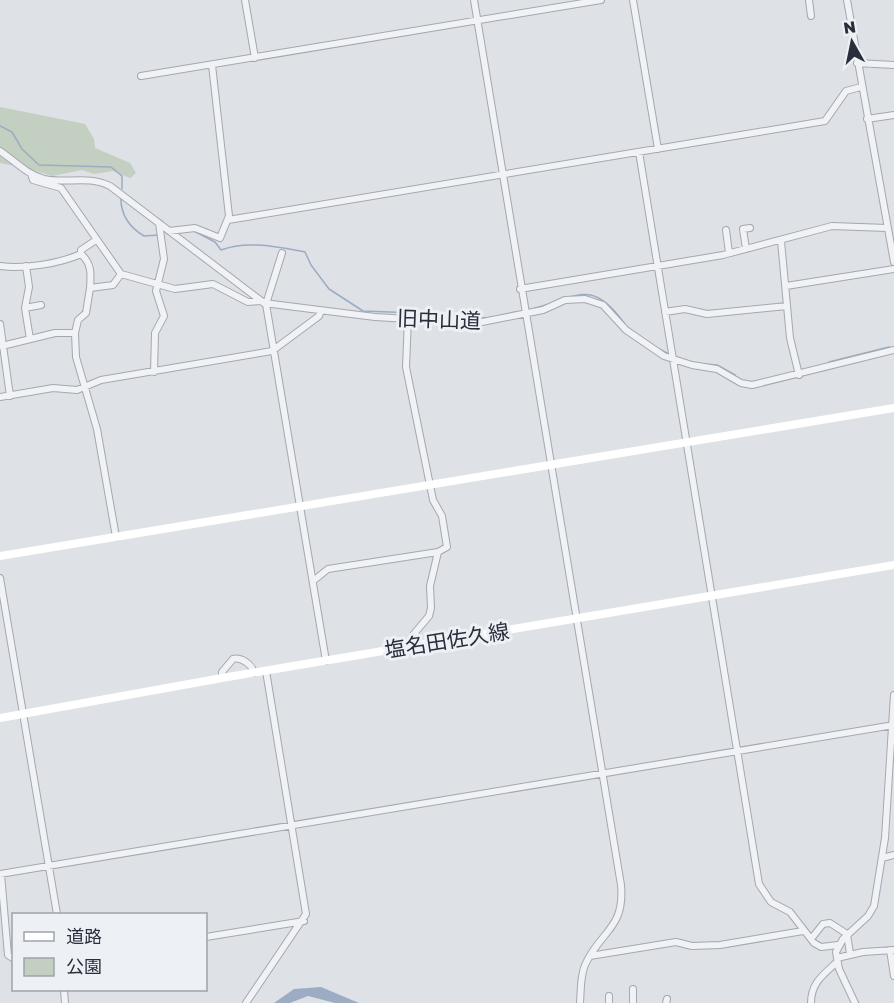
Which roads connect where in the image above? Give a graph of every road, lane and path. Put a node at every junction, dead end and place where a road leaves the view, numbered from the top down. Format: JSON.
{"nodes":[{"id":1,"x":246,"y":0,"type":"edge"},
{"id":2,"x":474,"y":0,"type":"edge"},
{"id":3,"x":601,"y":0,"type":"edge"},
{"id":4,"x":633,"y":0,"type":"edge"},
{"id":5,"x":809,"y":0,"type":"edge"},
{"id":6,"x":847,"y":0,"type":"edge"},
{"id":7,"x":811,"y":16,"type":"dead end"},
{"id":8,"x":477,"y":21,"type":"junction"},
{"id":9,"x":255,"y":58,"type":"junction"},
{"id":10,"x":857,"y":63,"type":"junction"},
{"id":11,"x":212,"y":65,"type":"junction"},
{"id":12,"x":894,"y":65,"type":"edge"},
{"id":13,"x":141,"y":76,"type":"dead end"},
{"id":14,"x":861,"y":87,"type":"junction"},
{"id":15,"x":894,"y":115,"type":"edge"},
{"id":16,"x":867,"y":119,"type":"junction"},
{"id":17,"x":658,"y":149,"type":"junction"},
{"id":18,"x":0,"y":151,"type":"edge"},
{"id":19,"x":639,"y":152,"type":"junction"},
{"id":20,"x":31,"y":174,"type":"junction"},
{"id":21,"x":502,"y":175,"type":"junction"},
{"id":22,"x":228,"y":220,"type":"junction"},
{"id":23,"x":159,"y":223,"type":"junction"},
{"id":24,"x":750,"y":228,"type":"dead end"},
{"id":25,"x":887,"y":228,"type":"junction"},
{"id":26,"x":726,"y":230,"type":"dead end"},
{"id":27,"x":169,"y":231,"type":"junction"},
{"id":28,"x":96,"y":240,"type":"junction"},
{"id":29,"x":781,"y":241,"type":"junction"},
{"id":30,"x":746,"y":249,"type":"junction"},
{"id":31,"x":282,"y":253,"type":"dead end"},
{"id":32,"x":729,"y":253,"type":"junction"},
{"id":33,"x":81,"y":254,"type":"junction"},
{"id":34,"x":894,"y":262,"type":"edge"},
{"id":35,"x":0,"y":266,"type":"edge"},
{"id":36,"x":26,"y":266,"type":"junction"},
{"id":37,"x":657,"y":266,"type":"junction"},
{"id":38,"x":894,"y":269,"type":"edge"},
{"id":39,"x":122,"y":274,"type":"junction"},
{"id":40,"x":156,"y":283,"type":"junction"},
{"id":41,"x":786,"y":286,"type":"junction"},
{"id":42,"x":90,"y":288,"type":"junction"},
{"id":43,"x":520,"y":289,"type":"junction"},
{"id":44,"x":263,"y":303,"type":"junction"},
{"id":45,"x":41,"y":305,"type":"dead end"},
{"id":46,"x":787,"y":306,"type":"junction"},
{"id":47,"x":25,"y":308,"type":"junction"},
{"id":48,"x":321,"y":311,"type":"junction"},
{"id":49,"x":665,"y":312,"type":"junction"},
{"id":50,"x":524,"y":314,"type":"junction"},
{"id":51,"x":408,"y":318,"type":"junction"},
{"id":52,"x":0,"y":324,"type":"edge"},
{"id":53,"x":75,"y":333,"type":"junction"},
{"id":54,"x":30,"y":339,"type":"junction"},
{"id":55,"x":2,"y":346,"type":"junction"},
{"id":56,"x":275,"y":350,"type":"junction"},
{"id":57,"x":894,"y":350,"type":"edge"},
{"id":58,"x":672,"y":360,"type":"junction"},
{"id":59,"x":154,"y":372,"type":"junction"},
{"id":60,"x":799,"y":375,"type":"junction"},
{"id":61,"x":84,"y":388,"type":"junction"},
{"id":62,"x":10,"y":396,"type":"junction"},
{"id":63,"x":0,"y":397,"type":"edge"},
{"id":64,"x":894,"y":408,"type":"edge"},
{"id":65,"x":686,"y":441,"type":"junction"},
{"id":66,"x":550,"y":463,"type":"junction"},
{"id":67,"x":431,"y":483,"type":"junction"},
{"id":68,"x":301,"y":505,"type":"junction"},
{"id":69,"x":116,"y":537,"type":"junction"},
{"id":70,"x":438,"y":552,"type":"junction"},
{"id":71,"x":0,"y":556,"type":"edge"},
{"id":72,"x":894,"y":565,"type":"edge"},
{"id":73,"x":0,"y":578,"type":"edge"},
{"id":74,"x":313,"y":581,"type":"junction"},
{"id":75,"x":712,"y":596,"type":"junction"},
{"id":76,"x":577,"y":620,"type":"junction"},
{"id":77,"x":414,"y":646,"type":"junction"},
{"id":78,"x":326,"y":661,"type":"junction"},
{"id":79,"x":266,"y":670,"type":"junction"},
{"id":80,"x":254,"y":673,"type":"junction"},
{"id":81,"x":222,"y":678,"type":"junction"},
{"id":82,"x":894,"y":695,"type":"edge"},
{"id":83,"x":24,"y":714,"type":"junction"},
{"id":84,"x":0,"y":718,"type":"edge"},
{"id":85,"x":893,"y":724,"type":"edge"},
{"id":86,"x":737,"y":750,"type":"junction"},
{"id":87,"x":602,"y":772,"type":"junction"},
{"id":88,"x":293,"y":824,"type":"junction"},
{"id":89,"x":894,"y":855,"type":"edge"},
{"id":90,"x":882,"y":858,"type":"junction"},
{"id":91,"x":48,"y":866,"type":"junction"},
{"id":92,"x":1,"y":874,"type":"edge"},
{"id":93,"x":57,"y":913,"type":"edge"},
{"id":94,"x":303,"y":921,"type":"junction"},
{"id":95,"x":803,"y":931,"type":"junction"},
{"id":96,"x":847,"y":934,"type":"junction"},
{"id":97,"x":207,"y":937,"type":"edge"},
{"id":98,"x":811,"y":939,"type":"junction"},
{"id":99,"x":838,"y":945,"type":"junction"},
{"id":100,"x":892,"y":950,"type":"edge"},
{"id":101,"x":850,"y":954,"type":"junction"},
{"id":102,"x":590,"y":956,"type":"junction"},
{"id":103,"x":12,"y":958,"type":"edge"},
{"id":104,"x":837,"y":960,"type":"junction"},
{"id":105,"x":894,"y":976,"type":"edge"},
{"id":106,"x":633,"y":989,"type":"dead end"},
{"id":107,"x":246,"y":1003,"type":"edge"},
{"id":108,"x":580,"y":1003,"type":"edge"},
{"id":109,"x":633,"y":1003,"type":"edge"},
{"id":110,"x":812,"y":1003,"type":"edge"},
{"id":111,"x":855,"y":1003,"type":"edge"}],
"edges":[{"from":1,"to":9,"type":"street"},
{"from":2,"to":8,"type":"street"},
{"from":3,"to":8,"type":"street"},
{"from":4,"to":17,"type":"street"},
{"from":5,"to":7,"type":"street"},
{"from":6,"to":10,"type":"street"},
{"from":8,"to":9,"type":"street"},
{"from":8,"to":21,"type":"street"},
{"from":9,"to":11,"type":"street"},
{"from":10,"to":12,"type":"street"},
{"from":10,"to":14,"type":"street"},
{"from":11,"to":13,"type":"street"},
{"from":11,"to":22,"type":"street"},
{"from":14,"to":16,"type":"street"},
{"from":14,"to":17,"type":"street"},
{"from":15,"to":16,"type":"street"},
{"from":16,"to":25,"type":"street"},
{"from":17,"to":19,"type":"street"},
{"from":18,"to":20,"type":"street"},
{"from":19,"to":21,"type":"street"},
{"from":19,"to":37,"type":"street"},
{"from":20,"to":23,"type":"street"},
{"from":20,"to":28,"type":"street"},
{"from":21,"to":22,"type":"street"},
{"from":21,"to":43,"type":"street"},
{"from":22,"to":27,"type":"street"},
{"from":23,"to":27,"type":"street"},
{"from":23,"to":40,"type":"street"},
{"from":24,"to":30,"type":"street"},
{"from":25,"to":29,"type":"street"},
{"from":25,"to":34,"type":"street"},
{"from":26,"to":32,"type":"street"},
{"from":27,"to":44,"type":"street"},
{"from":28,"to":33,"type":"street"},
{"from":28,"to":39,"type":"street"},
{"from":29,"to":30,"type":"street"},
{"from":29,"to":41,"type":"street"},
{"from":30,"to":32,"type":"street"},
{"from":31,"to":44,"type":"street"},
{"from":32,"to":37,"type":"street"},
{"from":33,"to":36,"type":"street"},
{"from":33,"to":42,"type":"street"},
{"from":35,"to":36,"type":"street"},
{"from":36,"to":47,"type":"street"},
{"from":37,"to":43,"type":"street"},
{"from":37,"to":49,"type":"street"},
{"from":38,"to":41,"type":"street"},
{"from":39,"to":40,"type":"street","name":"旧中山道"},
{"from":39,"to":42,"type":"street"},
{"from":40,"to":44,"type":"street","name":"旧中山道"},
{"from":40,"to":59,"type":"street"},
{"from":41,"to":46,"type":"street"},
{"from":42,"to":53,"type":"street"},
{"from":43,"to":50,"type":"street"},
{"from":44,"to":48,"type":"street","name":"旧中山道"},
{"from":44,"to":56,"type":"street"},
{"from":45,"to":47,"type":"street"},
{"from":46,"to":49,"type":"street"},
{"from":46,"to":60,"type":"street"},
{"from":47,"to":54,"type":"street"},
{"from":48,"to":51,"type":"street","name":"旧中山道"},
{"from":48,"to":56,"type":"street"},
{"from":49,"to":58,"type":"street"},
{"from":50,"to":51,"type":"street","name":"旧中山道"},
{"from":50,"to":58,"type":"street","name":"旧中山道"},
{"from":50,"to":66,"type":"street"},
{"from":51,"to":67,"type":"street"},
{"from":52,"to":55,"type":"street"},
{"from":53,"to":54,"type":"street"},
{"from":53,"to":61,"type":"street"},
{"from":54,"to":55,"type":"street"},
{"from":55,"to":62,"type":"street"},
{"from":56,"to":59,"type":"street"},
{"from":56,"to":68,"type":"street"},
{"from":57,"to":60,"type":"street","name":"旧中山道"},
{"from":58,"to":60,"type":"street","name":"旧中山道"},
{"from":58,"to":65,"type":"street"},
{"from":59,"to":61,"type":"street"},
{"from":61,"to":62,"type":"street"},
{"from":61,"to":69,"type":"street"},
{"from":62,"to":63,"type":"street"},
{"from":64,"to":65,"type":"main road"},
{"from":65,"to":66,"type":"main road"},
{"from":65,"to":75,"type":"street"},
{"from":66,"to":67,"type":"main road"},
{"from":66,"to":76,"type":"street"},
{"from":67,"to":68,"type":"main road"},
{"from":67,"to":70,"type":"street"},
{"from":68,"to":69,"type":"main road"},
{"from":68,"to":74,"type":"street"},
{"from":69,"to":71,"type":"main road"},
{"from":70,"to":74,"type":"street"},
{"from":70,"to":77,"type":"street"},
{"from":72,"to":75,"type":"main road","name":"塩名田佐久線"},
{"from":73,"to":83,"type":"street"},
{"from":74,"to":78,"type":"street"},
{"from":75,"to":76,"type":"main road","name":"塩名田佐久線"},
{"from":75,"to":86,"type":"street"},
{"from":76,"to":77,"type":"main road","name":"塩名田佐久線"},
{"from":76,"to":87,"type":"street"},
{"from":77,"to":78,"type":"main road","name":"塩名田佐久線"},
{"from":78,"to":79,"type":"main road","name":"塩名田佐久線"},
{"from":79,"to":80,"type":"main road","name":"塩名田佐久線"},
{"from":79,"to":88,"type":"street"},
{"from":80,"to":81,"type":"main road","name":"塩名田佐久線"},
{"from":80,"to":81,"type":"street"},
{"from":81,"to":83,"type":"main road","name":"塩名田佐久線"},
{"from":82,"to":85,"type":"street"},
{"from":83,"to":84,"type":"main road","name":"塩名田佐久線"},
{"from":83,"to":91,"type":"street"},
{"from":85,"to":86,"type":"street"},
{"from":85,"to":90,"type":"street"},
{"from":86,"to":87,"type":"street"},
{"from":86,"to":95,"type":"street"},
{"from":87,"to":88,"type":"street"},
{"from":87,"to":102,"type":"street"},
{"from":88,"to":91,"type":"street"},
{"from":88,"to":94,"type":"street"},
{"from":89,"to":90,"type":"street"},
{"from":90,"to":96,"type":"street"},
{"from":91,"to":92,"type":"street"},
{"from":91,"to":93,"type":"street"},
{"from":92,"to":103,"type":"street"},
{"from":94,"to":97,"type":"street"},
{"from":94,"to":107,"type":"street"},
{"from":95,"to":98,"type":"street"},
{"from":95,"to":102,"type":"street"},
{"from":96,"to":98,"type":"street"},
{"from":96,"to":99,"type":"street"},
{"from":96,"to":101,"type":"street"},
{"from":98,"to":99,"type":"street"},
{"from":99,"to":104,"type":"street"},
{"from":100,"to":101,"type":"street"},
{"from":100,"to":105,"type":"street"},
{"from":101,"to":104,"type":"street"},
{"from":102,"to":108,"type":"street"},
{"from":104,"to":110,"type":"street"},
{"from":104,"to":111,"type":"street"},
{"from":106,"to":109,"type":"street"}]}
